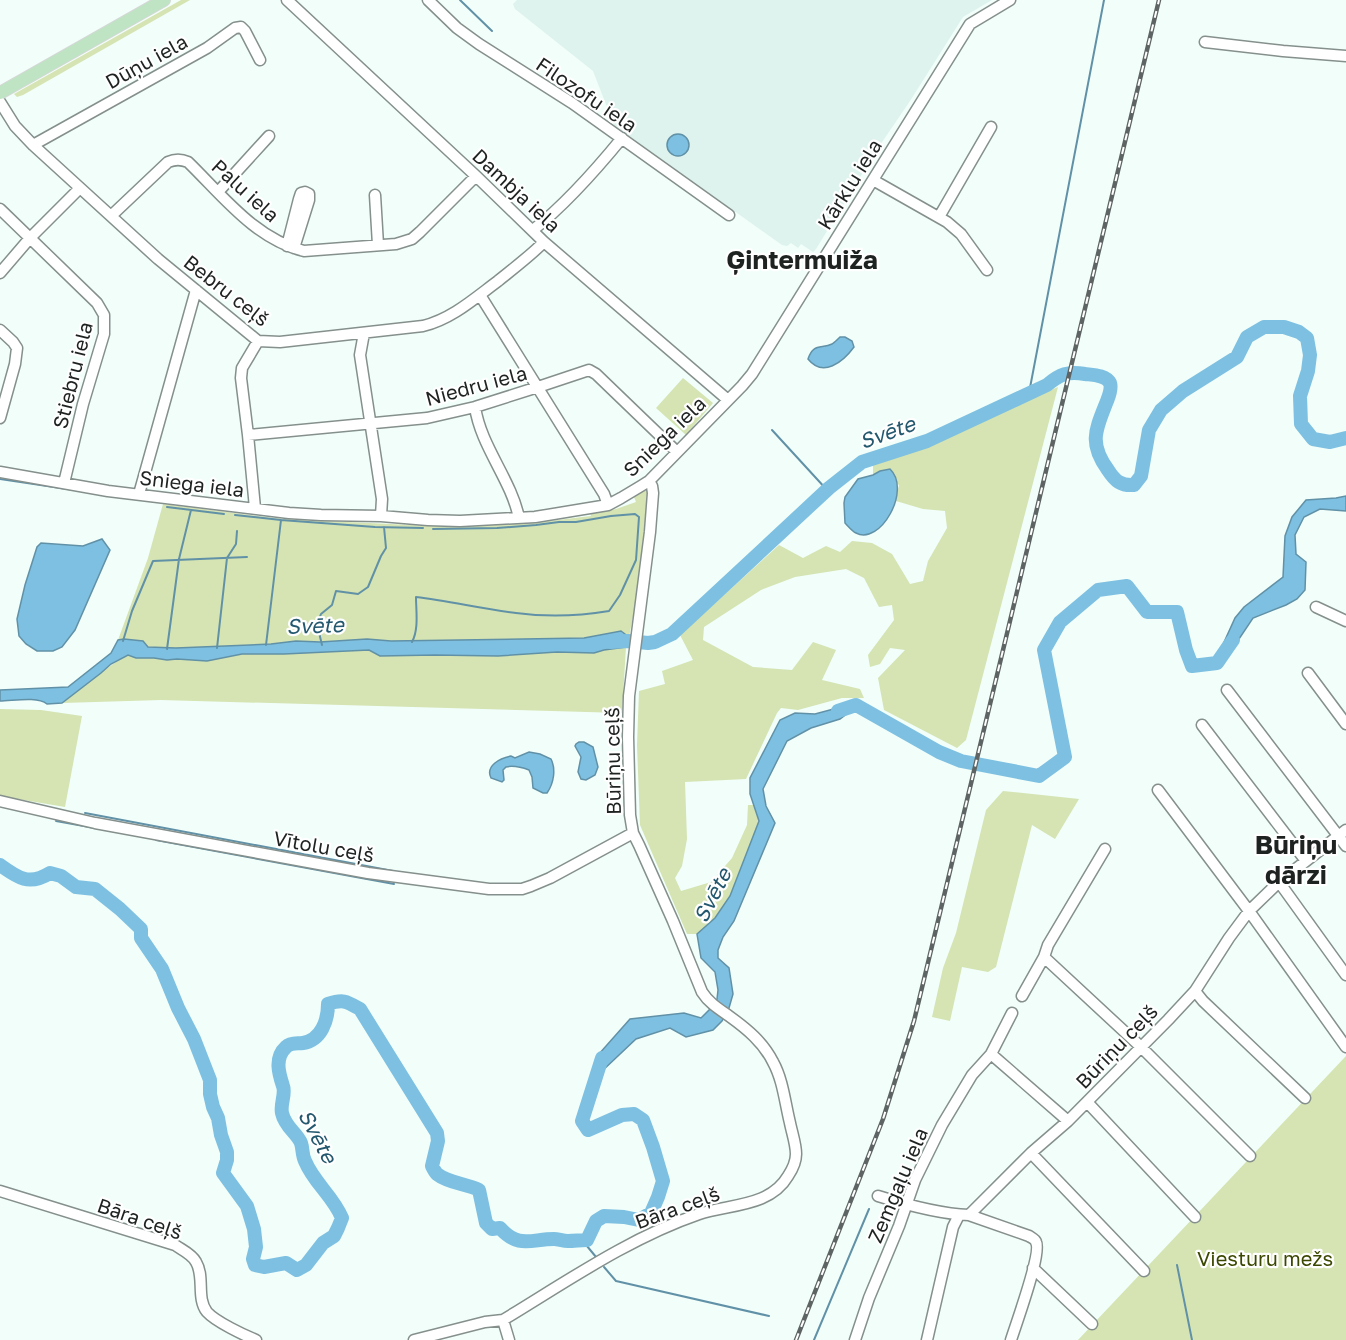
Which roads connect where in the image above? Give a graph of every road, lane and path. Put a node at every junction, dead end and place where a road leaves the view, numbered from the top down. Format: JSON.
{"nodes":[{"id":1,"x":164,"y":0,"type":"edge"},
{"id":2,"x":287,"y":0,"type":"edge"},
{"id":3,"x":428,"y":0,"type":"edge"},
{"id":4,"x":1010,"y":0,"type":"edge"},
{"id":5,"x":1205,"y":42,"type":"dead end"},
{"id":6,"x":1346,"y":56,"type":"edge"},
{"id":7,"x":260,"y":60,"type":"dead end"},
{"id":8,"x":0,"y":93,"type":"edge"},
{"id":9,"x":0,"y":102,"type":"edge"},
{"id":10,"x":991,"y":127,"type":"dead end"},
{"id":11,"x":269,"y":136,"type":"dead end"},
{"id":12,"x":622,"y":138,"type":"junction"},
{"id":13,"x":33,"y":145,"type":"junction"},
{"id":14,"x":476,"y":176,"type":"junction"},
{"id":15,"x":873,"y":180,"type":"junction"},
{"id":16,"x":80,"y":188,"type":"junction"},
{"id":17,"x":218,"y":192,"type":"junction"},
{"id":18,"x":375,"y":195,"type":"dead end"},
{"id":19,"x":0,"y":209,"type":"edge"},
{"id":20,"x":729,"y":215,"type":"dead end"},
{"id":21,"x":112,"y":216,"type":"junction"},
{"id":22,"x":939,"y":217,"type":"junction"},
{"id":23,"x":532,"y":230,"type":"junction"},
{"id":24,"x":30,"y":238,"type":"junction"},
{"id":25,"x":544,"y":242,"type":"junction"},
{"id":26,"x":378,"y":245,"type":"junction"},
{"id":27,"x":987,"y":270,"type":"dead end"},
{"id":28,"x":0,"y":273,"type":"edge"},
{"id":29,"x":196,"y":290,"type":"junction"},
{"id":30,"x":480,"y":295,"type":"junction"},
{"id":31,"x":0,"y":330,"type":"edge"},
{"id":32,"x":364,"y":333,"type":"junction"},
{"id":33,"x":258,"y":341,"type":"junction"},
{"id":34,"x":538,"y":387,"type":"junction"},
{"id":35,"x":728,"y":400,"type":"junction"},
{"id":36,"x":475,"y":407,"type":"junction"},
{"id":37,"x":0,"y":418,"type":"edge"},
{"id":38,"x":371,"y":423,"type":"junction"},
{"id":39,"x":248,"y":435,"type":"junction"},
{"id":40,"x":677,"y":452,"type":"junction"},
{"id":41,"x":0,"y":472,"type":"edge"},
{"id":42,"x":649,"y":481,"type":"junction"},
{"id":43,"x":64,"y":483,"type":"junction"},
{"id":44,"x":139,"y":494,"type":"junction"},
{"id":45,"x":608,"y":505,"type":"junction"},
{"id":46,"x":255,"y":508,"type":"junction"},
{"id":47,"x":381,"y":516,"type":"junction"},
{"id":48,"x":519,"y":518,"type":"junction"},
{"id":49,"x":1316,"y":607,"type":"dead end"},
{"id":50,"x":1346,"y":621,"type":"edge"},
{"id":51,"x":1308,"y":673,"type":"dead end"},
{"id":52,"x":1227,"y":690,"type":"dead end"},
{"id":53,"x":1346,"y":724,"type":"edge"},
{"id":54,"x":1202,"y":725,"type":"dead end"},
{"id":55,"x":1158,"y":790,"type":"dead end"},
{"id":56,"x":0,"y":801,"type":"edge"},
{"id":57,"x":633,"y":833,"type":"junction"},
{"id":58,"x":1342,"y":833,"type":"edge"},
{"id":59,"x":1346,"y":846,"type":"edge"},
{"id":60,"x":1106,"y":849,"type":"dead end"},
{"id":61,"x":1306,"y":861,"type":"junction"},
{"id":62,"x":1280,"y":882,"type":"junction"},
{"id":63,"x":1249,"y":911,"type":"junction"},
{"id":64,"x":1044,"y":957,"type":"junction"},
{"id":65,"x":1346,"y":975,"type":"edge"},
{"id":66,"x":1195,"y":991,"type":"junction"},
{"id":67,"x":1022,"y":996,"type":"dead end"},
{"id":68,"x":708,"y":1001,"type":"joint"},
{"id":69,"x":1012,"y":1013,"type":"dead end"},
{"id":70,"x":1141,"y":1047,"type":"junction"},
{"id":71,"x":1346,"y":1047,"type":"edge"},
{"id":72,"x":991,"y":1054,"type":"junction"},
{"id":73,"x":1305,"y":1098,"type":"dead end"},
{"id":74,"x":1087,"y":1102,"type":"junction"},
{"id":75,"x":1068,"y":1121,"type":"junction"},
{"id":76,"x":1031,"y":1153,"type":"junction"},
{"id":77,"x":1250,"y":1156,"type":"dead end"},
{"id":78,"x":0,"y":1191,"type":"edge"},
{"id":79,"x":878,"y":1196,"type":"dead end"},
{"id":80,"x":906,"y":1204,"type":"junction"},
{"id":81,"x":964,"y":1215,"type":"junction"},
{"id":82,"x":1195,"y":1217,"type":"dead end"},
{"id":83,"x":1034,"y":1268,"type":"junction"},
{"id":84,"x":1144,"y":1271,"type":"dead end"},
{"id":85,"x":503,"y":1320,"type":"junction"},
{"id":86,"x":1092,"y":1324,"type":"dead end"},
{"id":87,"x":256,"y":1340,"type":"edge"},
{"id":88,"x":414,"y":1340,"type":"edge"},
{"id":89,"x":509,"y":1340,"type":"edge"},
{"id":90,"x":855,"y":1340,"type":"edge"},
{"id":91,"x":927,"y":1340,"type":"edge"},
{"id":92,"x":1011,"y":1340,"type":"edge"}],
"edges":[{"from":1,"to":8,"type":"main road"},
{"from":2,"to":14,"type":"street","name":"Dambja iela"},
{"from":3,"to":12,"type":"street","name":"Filozofu iela"},
{"from":4,"to":15,"type":"street","name":"Kārklu iela"},
{"from":5,"to":6,"type":"street"},
{"from":7,"to":13,"type":"street","name":"Dūņu iela"},
{"from":9,"to":13,"type":"street","name":"Bebru ceļš"},
{"from":10,"to":22,"type":"street"},
{"from":11,"to":17,"type":"street"},
{"from":12,"to":20,"type":"street","name":"Filozofu iela"},
{"from":12,"to":23,"type":"street"},
{"from":13,"to":16,"type":"street","name":"Bebru ceļš"},
{"from":14,"to":23,"type":"street","name":"Dambja iela"},
{"from":14,"to":26,"type":"street","name":"Palu iela"},
{"from":15,"to":22,"type":"street"},
{"from":15,"to":35,"type":"street","name":"Kārklu iela"},
{"from":16,"to":21,"type":"street","name":"Bebru ceļš"},
{"from":16,"to":24,"type":"street"},
{"from":17,"to":21,"type":"street","name":"Palu iela"},
{"from":17,"to":26,"type":"street","name":"Palu iela"},
{"from":18,"to":26,"type":"street"},
{"from":19,"to":24,"type":"street","name":"Stiebru iela"},
{"from":21,"to":29,"type":"street","name":"Bebru ceļš"},
{"from":22,"to":27,"type":"street"},
{"from":23,"to":25,"type":"street","name":"Dambja iela"},
{"from":24,"to":28,"type":"street"},
{"from":24,"to":43,"type":"street","name":"Stiebru iela"},
{"from":25,"to":30,"type":"street","name":"Bebru ceļš"},
{"from":25,"to":35,"type":"street","name":"Dambja iela"},
{"from":29,"to":33,"type":"street","name":"Bebru ceļš"},
{"from":29,"to":44,"type":"street"},
{"from":30,"to":32,"type":"street","name":"Bebru ceļš"},
{"from":30,"to":34,"type":"street"},
{"from":31,"to":37,"type":"street"},
{"from":32,"to":33,"type":"street","name":"Bebru ceļš"},
{"from":32,"to":38,"type":"street"},
{"from":33,"to":39,"type":"street"},
{"from":34,"to":36,"type":"street","name":"Niedru iela"},
{"from":34,"to":40,"type":"street","name":"Niedru iela"},
{"from":34,"to":45,"type":"street"},
{"from":35,"to":40,"type":"street","name":"Sniega iela"},
{"from":36,"to":38,"type":"street","name":"Niedru iela"},
{"from":36,"to":48,"type":"street"},
{"from":38,"to":39,"type":"street","name":"Niedru iela"},
{"from":38,"to":47,"type":"street"},
{"from":39,"to":46,"type":"street"},
{"from":40,"to":42,"type":"street","name":"Sniega iela"},
{"from":41,"to":43,"type":"street","name":"Sniega iela"},
{"from":42,"to":45,"type":"street","name":"Sniega iela"},
{"from":42,"to":57,"type":"street","name":"Būriņu ceļš"},
{"from":43,"to":44,"type":"street","name":"Sniega iela"},
{"from":44,"to":46,"type":"street","name":"Sniega iela"},
{"from":45,"to":48,"type":"street","name":"Sniega iela"},
{"from":46,"to":47,"type":"street","name":"Sniega iela"},
{"from":47,"to":48,"type":"street","name":"Sniega iela"},
{"from":49,"to":50,"type":"street"},
{"from":51,"to":53,"type":"street"},
{"from":52,"to":58,"type":"street"},
{"from":54,"to":61,"type":"street"},
{"from":55,"to":63,"type":"street"},
{"from":56,"to":57,"type":"street","name":"Vītolu ceļš"},
{"from":57,"to":68,"type":"street","name":"Būriņu ceļš"},
{"from":58,"to":59,"type":"street"},
{"from":58,"to":61,"type":"street","name":"Būriņu ceļš"},
{"from":60,"to":64,"type":"street"},
{"from":61,"to":62,"type":"street","name":"Būriņu ceļš"},
{"from":62,"to":63,"type":"street","name":"Būriņu ceļš"},
{"from":62,"to":65,"type":"street"},
{"from":63,"to":66,"type":"street","name":"Būriņu ceļš"},
{"from":63,"to":71,"type":"street"},
{"from":64,"to":67,"type":"street"},
{"from":64,"to":70,"type":"street"},
{"from":66,"to":70,"type":"street","name":"Būriņu ceļš"},
{"from":66,"to":73,"type":"street"},
{"from":68,"to":85,"type":"street","name":"Bāra ceļš"},
{"from":69,"to":72,"type":"street","name":"Zemgaļu iela"},
{"from":70,"to":74,"type":"street","name":"Būriņu ceļš"},
{"from":70,"to":77,"type":"street"},
{"from":72,"to":75,"type":"street"},
{"from":72,"to":80,"type":"street","name":"Zemgaļu iela"},
{"from":74,"to":75,"type":"street","name":"Būriņu ceļš"},
{"from":74,"to":82,"type":"street"},
{"from":75,"to":76,"type":"street","name":"Būriņu ceļš"},
{"from":76,"to":81,"type":"street","name":"Būriņu ceļš"},
{"from":76,"to":84,"type":"street"},
{"from":78,"to":87,"type":"street","name":"Bāra ceļš"},
{"from":79,"to":80,"type":"street"},
{"from":80,"to":81,"type":"street"},
{"from":80,"to":90,"type":"street","name":"Zemgaļu iela"},
{"from":81,"to":83,"type":"street"},
{"from":81,"to":91,"type":"street"},
{"from":83,"to":86,"type":"street"},
{"from":83,"to":92,"type":"street"},
{"from":85,"to":88,"type":"street","name":"Bāra ceļš"},
{"from":85,"to":89,"type":"street"}]}
